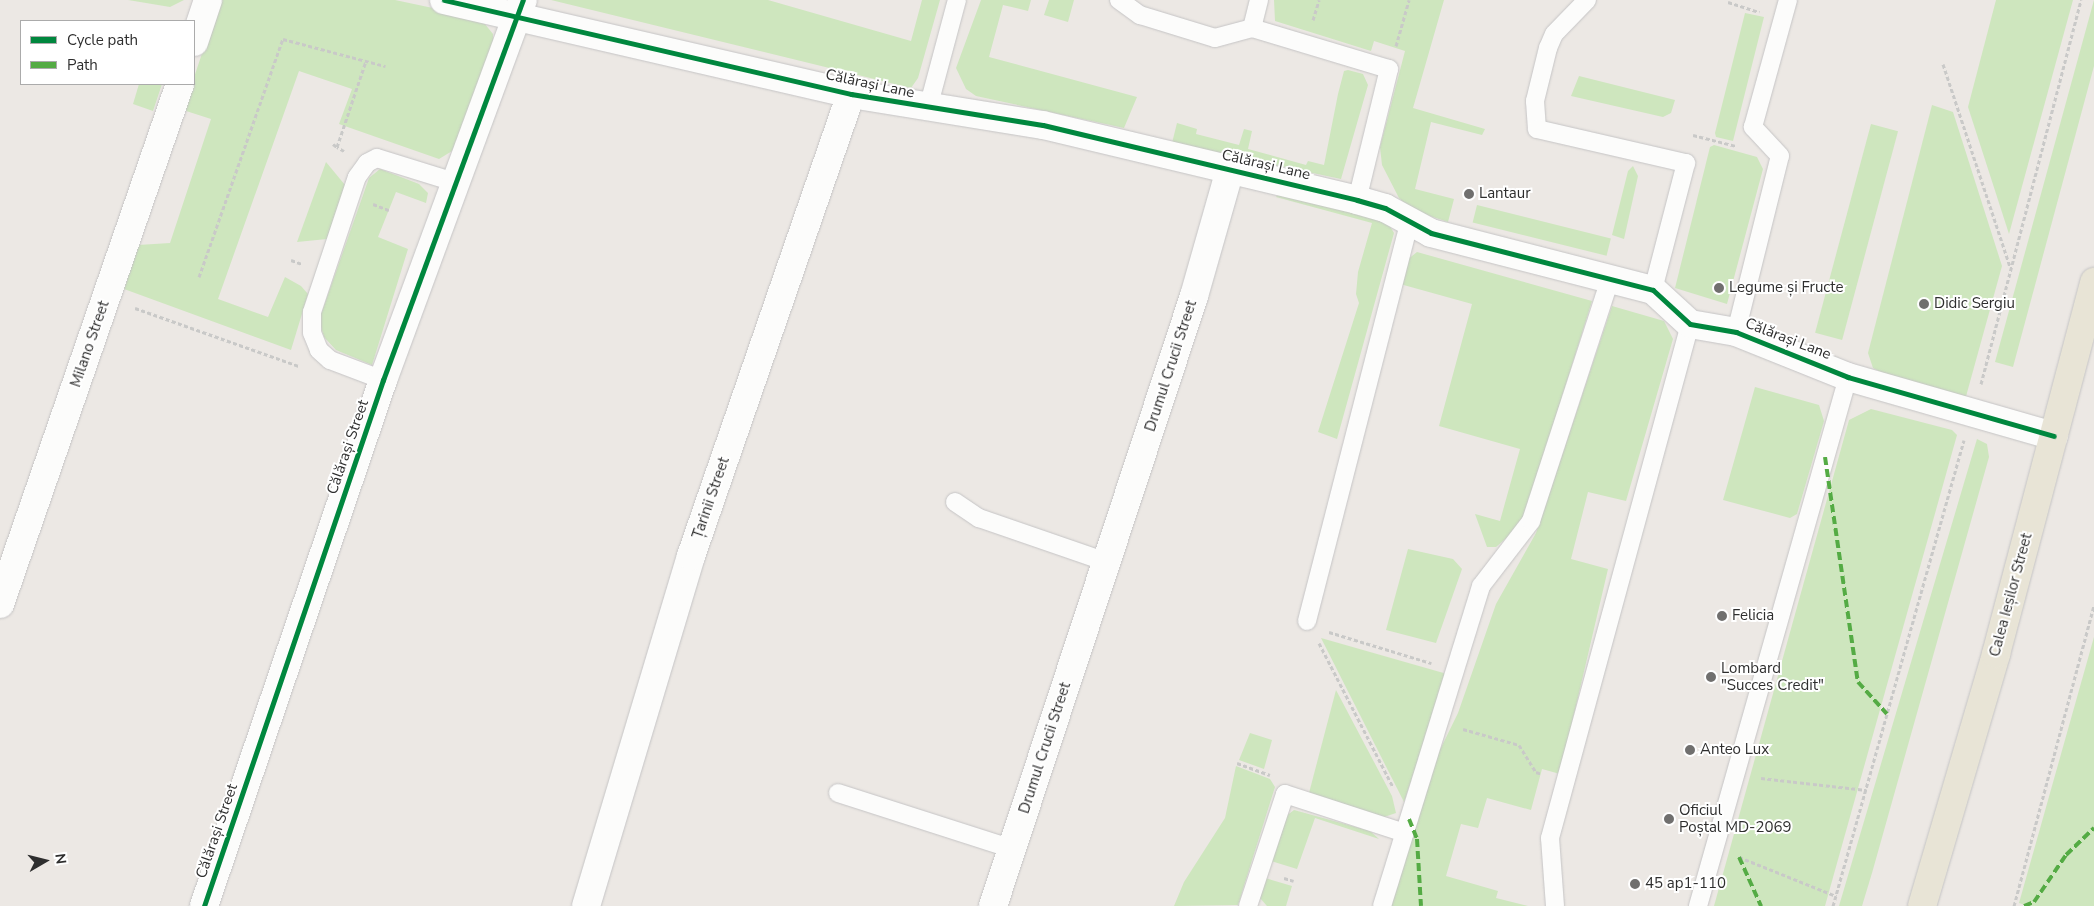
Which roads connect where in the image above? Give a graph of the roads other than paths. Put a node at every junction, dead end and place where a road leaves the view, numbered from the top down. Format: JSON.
{"nodes":[{"id":1,"x":208,"y":0,"type":"edge"},
{"id":2,"x":444,"y":0,"type":"edge"},
{"id":3,"x":958,"y":0,"type":"edge"},
{"id":4,"x":1119,"y":0,"type":"edge"},
{"id":5,"x":1259,"y":0,"type":"edge"},
{"id":6,"x":1588,"y":0,"type":"edge"},
{"id":7,"x":1788,"y":0,"type":"edge"},
{"id":8,"x":520,"y":8,"type":"edge"},
{"id":9,"x":1252,"y":28,"type":"junction"},
{"id":10,"x":195,"y":39,"type":"edge"},
{"id":11,"x":180,"y":85,"type":"edge"},
{"id":12,"x":851,"y":94,"type":"junction"},
{"id":13,"x":928,"y":108,"type":"junction"},
{"id":14,"x":1230,"y":170,"type":"junction"},
{"id":15,"x":458,"y":183,"type":"junction"},
{"id":16,"x":1357,"y":200,"type":"junction"},
{"id":17,"x":1409,"y":225,"type":"junction"},
{"id":18,"x":1610,"y":279,"type":"junction"},
{"id":19,"x":2094,"y":282,"type":"edge"},
{"id":20,"x":1653,"y":290,"type":"junction"},
{"id":21,"x":1690,"y":324,"type":"junction"},
{"id":22,"x":1736,"y":332,"type":"junction"},
{"id":23,"x":1848,"y":376,"type":"junction"},
{"id":24,"x":383,"y":380,"type":"junction"},
{"id":25,"x":2054,"y":436,"type":"junction"},
{"id":26,"x":955,"y":502,"type":"dead end"},
{"id":27,"x":1107,"y":562,"type":"junction"},
{"id":28,"x":0,"y":604,"type":"edge"},
{"id":29,"x":1308,"y":623,"type":"road end"},
{"id":30,"x":838,"y":793,"type":"dead end"},
{"id":31,"x":1407,"y":826,"type":"junction"},
{"id":32,"x":1012,"y":849,"type":"junction"},
{"id":33,"x":204,"y":906,"type":"edge"},
{"id":34,"x":586,"y":906,"type":"edge"},
{"id":35,"x":993,"y":906,"type":"edge"},
{"id":36,"x":1248,"y":906,"type":"edge"},
{"id":37,"x":1382,"y":906,"type":"edge"},
{"id":38,"x":1556,"y":906,"type":"edge"},
{"id":39,"x":1698,"y":906,"type":"edge"},
{"id":40,"x":1922,"y":906,"type":"edge"}],
"edges":[{"from":1,"to":10,"type":"street"},
{"from":2,"to":8,"type":"street","name":"Călărași Lane"},
{"from":3,"to":13,"type":"lane"},
{"from":4,"to":9,"type":"lane"},
{"from":5,"to":9,"type":"lane"},
{"from":6,"to":20,"type":"lane"},
{"from":7,"to":22,"type":"lane"},
{"from":8,"to":12,"type":"street","name":"Călărași Lane"},
{"from":8,"to":15,"type":"street","name":"Călărași Street"},
{"from":9,"to":16,"type":"lane"},
{"from":11,"to":28,"type":"street","name":"Milano Street"},
{"from":12,"to":13,"type":"street","name":"Călărași Lane"},
{"from":12,"to":34,"type":"street","name":"Țarinii Street"},
{"from":13,"to":14,"type":"street","name":"Călărași Lane"},
{"from":14,"to":16,"type":"street","name":"Călărași Lane"},
{"from":14,"to":27,"type":"street","name":"Drumul Crucii Street"},
{"from":15,"to":24,"type":"street","name":"Călărași Street"},
{"from":15,"to":24,"type":"lane"},
{"from":16,"to":17,"type":"street","name":"Călărași Lane"},
{"from":17,"to":18,"type":"street","name":"Călărași Lane"},
{"from":17,"to":29,"type":"lane"},
{"from":18,"to":20,"type":"street","name":"Călărași Lane"},
{"from":18,"to":31,"type":"lane"},
{"from":19,"to":25,"type":"main road","name":"Calea Ieșilor Street"},
{"from":20,"to":21,"type":"street","name":"Călărași Lane"},
{"from":21,"to":22,"type":"street","name":"Călărași Lane"},
{"from":21,"to":38,"type":"lane"},
{"from":22,"to":23,"type":"street","name":"Călărași Lane"},
{"from":23,"to":25,"type":"street","name":"Călărași Lane"},
{"from":23,"to":39,"type":"lane"},
{"from":24,"to":33,"type":"street","name":"Călărași Street"},
{"from":25,"to":40,"type":"main road","name":"Calea Ieșilor Street"},
{"from":26,"to":27,"type":"lane"},
{"from":27,"to":32,"type":"street","name":"Drumul Crucii Street"},
{"from":30,"to":32,"type":"lane"},
{"from":31,"to":36,"type":"lane"},
{"from":31,"to":37,"type":"lane"},
{"from":32,"to":35,"type":"street","name":"Drumul Crucii Street"}]}
